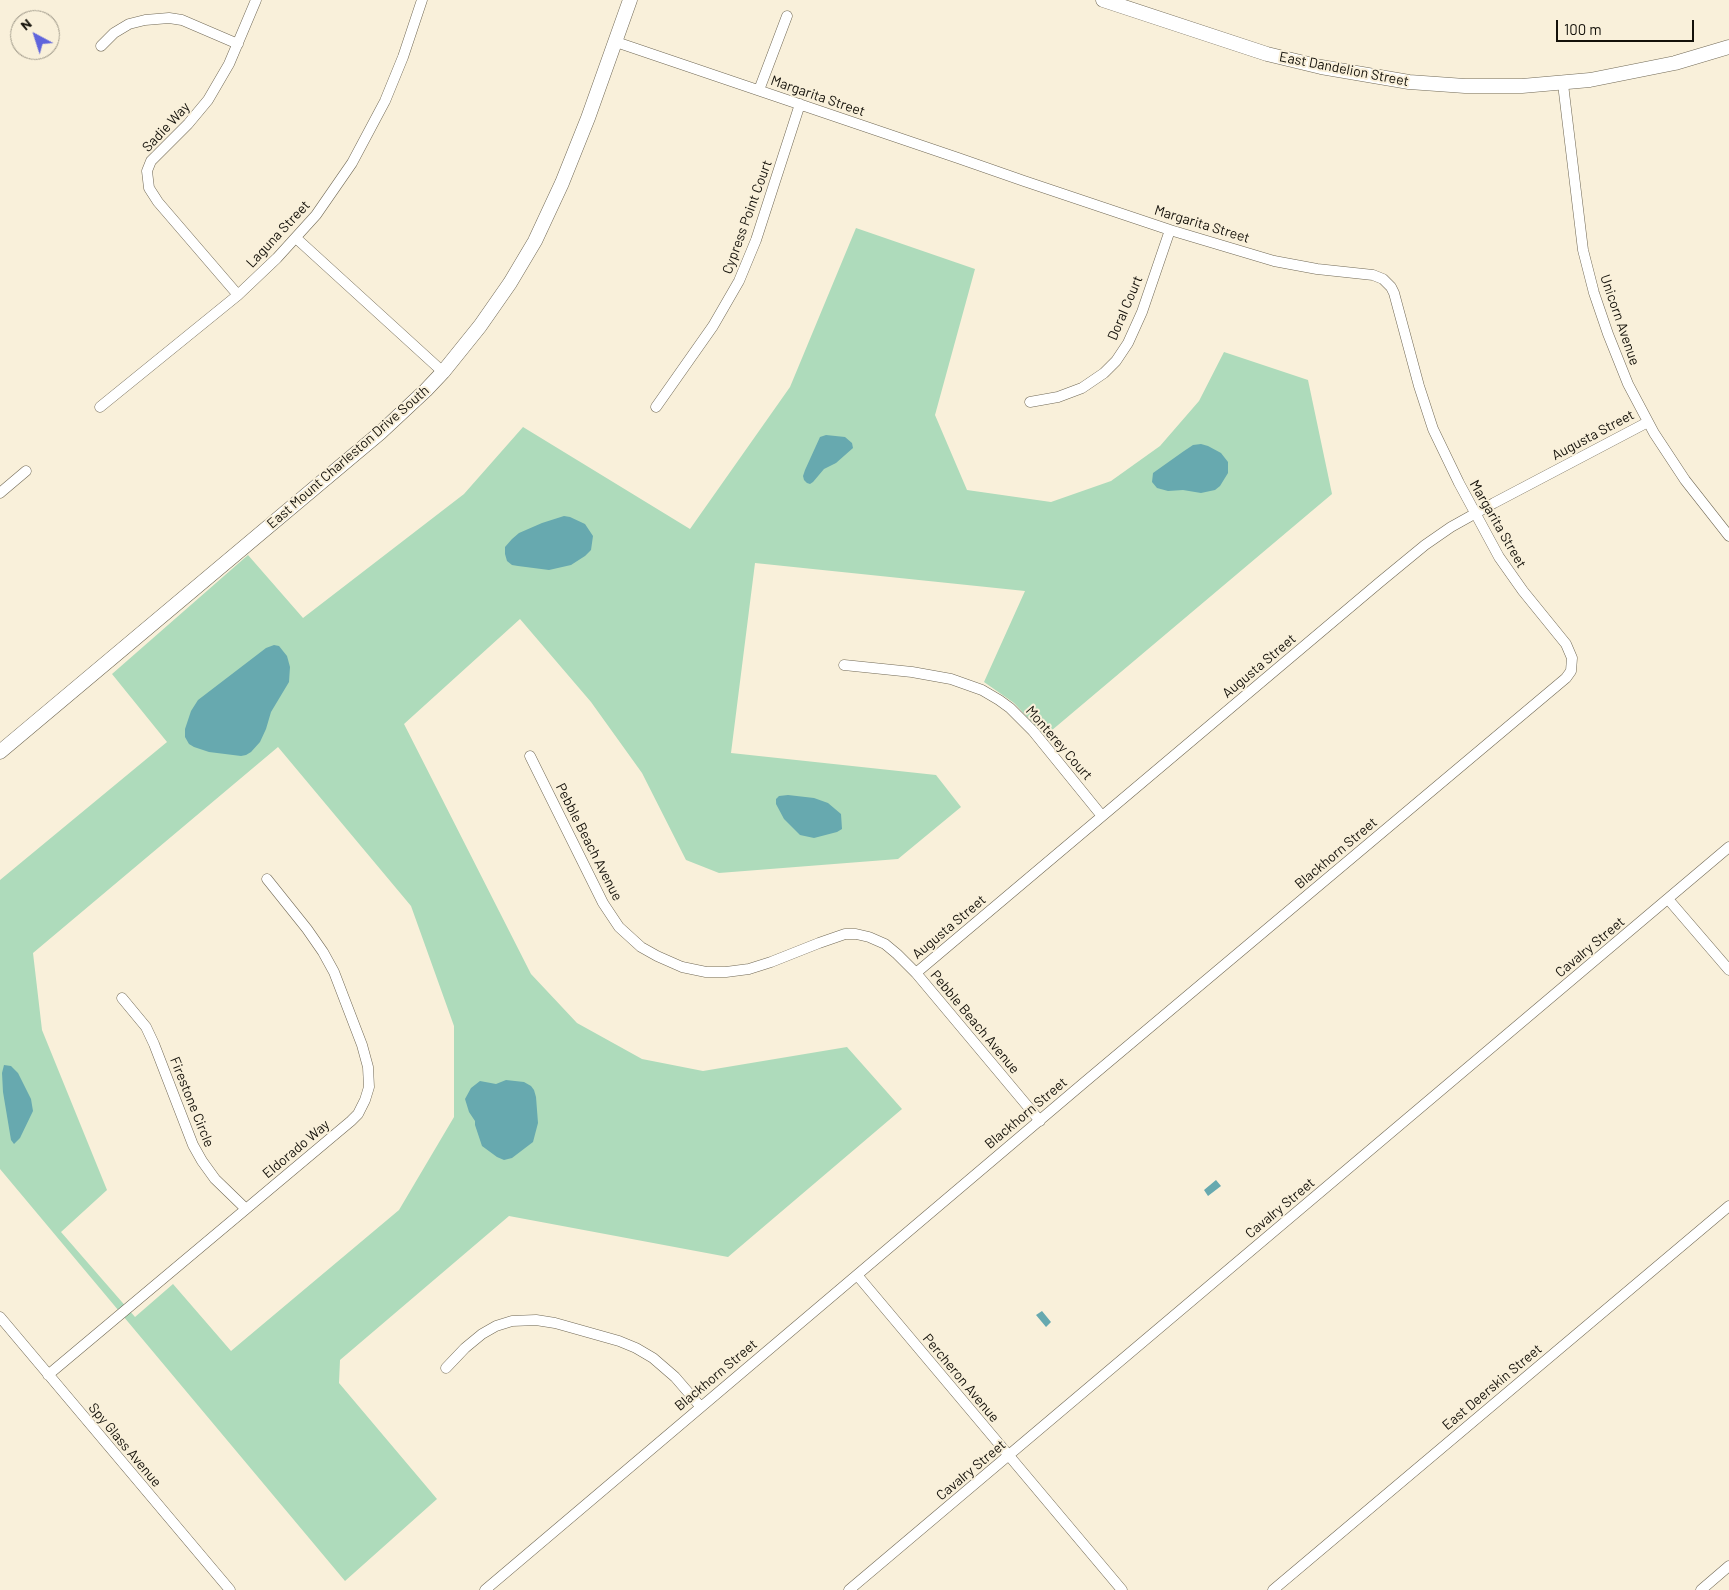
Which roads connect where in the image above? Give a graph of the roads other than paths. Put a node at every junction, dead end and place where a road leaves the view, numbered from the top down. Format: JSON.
{"nodes":[{"id":1,"x":256,"y":0,"type":"edge"},
{"id":2,"x":422,"y":0,"type":"edge"},
{"id":3,"x":630,"y":0,"type":"edge"},
{"id":4,"x":1103,"y":0,"type":"edge"},
{"id":5,"x":787,"y":16,"type":"dead end"},
{"id":6,"x":616,"y":42,"type":"junction"},
{"id":7,"x":238,"y":44,"type":"junction"},
{"id":8,"x":100,"y":46,"type":"dead end"},
{"id":9,"x":1729,"y":46,"type":"edge"},
{"id":10,"x":1563,"y":84,"type":"junction"},
{"id":11,"x":759,"y":90,"type":"junction"},
{"id":12,"x":800,"y":104,"type":"junction"},
{"id":13,"x":1170,"y":230,"type":"junction"},
{"id":14,"x":296,"y":238,"type":"junction"},
{"id":15,"x":238,"y":295,"type":"junction"},
{"id":16,"x":443,"y":372,"type":"junction"},
{"id":17,"x":1030,"y":402,"type":"dead end"},
{"id":18,"x":100,"y":407,"type":"dead end"},
{"id":19,"x":656,"y":407,"type":"dead end"},
{"id":20,"x":1648,"y":422,"type":"junction"},
{"id":21,"x":26,"y":471,"type":"dead end"},
{"id":22,"x":0,"y":493,"type":"edge"},
{"id":23,"x":1475,"y":514,"type":"junction"},
{"id":24,"x":1729,"y":536,"type":"edge"},
{"id":25,"x":1570,"y":652,"type":"joint"},
{"id":26,"x":844,"y":665,"type":"dead end"},
{"id":27,"x":0,"y":752,"type":"edge"},
{"id":28,"x":530,"y":756,"type":"dead end"},
{"id":29,"x":1102,"y":816,"type":"junction"},
{"id":30,"x":1729,"y":847,"type":"edge"},
{"id":31,"x":267,"y":879,"type":"dead end"},
{"id":32,"x":1668,"y":898,"type":"junction"},
{"id":33,"x":1729,"y":970,"type":"edge"},
{"id":34,"x":916,"y":973,"type":"junction"},
{"id":35,"x":122,"y":998,"type":"dead end"},
{"id":36,"x":1040,"y":1121,"type":"junction"},
{"id":37,"x":1729,"y":1206,"type":"edge"},
{"id":38,"x":246,"y":1209,"type":"junction"},
{"id":39,"x":857,"y":1275,"type":"junction"},
{"id":40,"x":0,"y":1317,"type":"edge"},
{"id":41,"x":446,"y":1368,"type":"dead end"},
{"id":42,"x":48,"y":1375,"type":"junction"},
{"id":43,"x":700,"y":1406,"type":"junction"},
{"id":44,"x":1009,"y":1456,"type":"junction"},
{"id":45,"x":1729,"y":1566,"type":"edge"},
{"id":46,"x":230,"y":1590,"type":"edge"},
{"id":47,"x":485,"y":1590,"type":"edge"},
{"id":48,"x":849,"y":1590,"type":"edge"},
{"id":49,"x":1122,"y":1590,"type":"edge"},
{"id":50,"x":1274,"y":1590,"type":"edge"},
{"id":51,"x":1701,"y":1590,"type":"edge"}],
"edges":[{"from":1,"to":7,"type":"street","name":"Sadie Way"},
{"from":2,"to":14,"type":"street","name":"Laguna Street"},
{"from":3,"to":6,"type":"street","name":"East Mount Charleston Drive South"},
{"from":4,"to":10,"type":"street","name":"East Dandelion Street"},
{"from":5,"to":11,"type":"street"},
{"from":6,"to":11,"type":"street","name":"Margarita Street"},
{"from":6,"to":16,"type":"street","name":"East Mount Charleston Drive South"},
{"from":7,"to":8,"type":"street"},
{"from":7,"to":15,"type":"street","name":"Sadie Way"},
{"from":9,"to":10,"type":"street","name":"East Dandelion Street"},
{"from":10,"to":20,"type":"street","name":"Unicorn Avenue"},
{"from":11,"to":12,"type":"street","name":"Margarita Street"},
{"from":12,"to":13,"type":"street","name":"Margarita Street"},
{"from":12,"to":19,"type":"street","name":"Cypress Point Court"},
{"from":13,"to":17,"type":"street","name":"Doral Court"},
{"from":13,"to":23,"type":"street","name":"Margarita Street"},
{"from":14,"to":15,"type":"street","name":"Laguna Street"},
{"from":14,"to":16,"type":"street"},
{"from":15,"to":18,"type":"street","name":"Laguna Street"},
{"from":16,"to":27,"type":"street","name":"East Mount Charleston Drive South"},
{"from":20,"to":23,"type":"street","name":"Augusta Street"},
{"from":20,"to":24,"type":"street","name":"Unicorn Avenue"},
{"from":21,"to":22,"type":"street"},
{"from":23,"to":25,"type":"street","name":"Margarita Street"},
{"from":23,"to":29,"type":"street","name":"Augusta Street"},
{"from":25,"to":36,"type":"street","name":"Blackhorn Street"},
{"from":26,"to":29,"type":"street","name":"Monterey Court"},
{"from":28,"to":34,"type":"street","name":"Pebble Beach Avenue"},
{"from":29,"to":34,"type":"street","name":"Augusta Street"},
{"from":30,"to":32,"type":"street","name":"Cavalry Street"},
{"from":31,"to":38,"type":"street","name":"Eldorado Way"},
{"from":32,"to":33,"type":"street"},
{"from":32,"to":44,"type":"street","name":"Cavalry Street"},
{"from":34,"to":36,"type":"street","name":"Pebble Beach Avenue"},
{"from":35,"to":38,"type":"street","name":"Firestone Circle"},
{"from":36,"to":39,"type":"street","name":"Blackhorn Street"},
{"from":37,"to":50,"type":"street","name":"East Deerskin Street"},
{"from":38,"to":42,"type":"street","name":"Eldorado Way"},
{"from":39,"to":43,"type":"street","name":"Blackhorn Street"},
{"from":39,"to":44,"type":"street","name":"Percheron Avenue"},
{"from":40,"to":42,"type":"street","name":"Spy Glass Avenue"},
{"from":41,"to":43,"type":"street"},
{"from":42,"to":46,"type":"street","name":"Spy Glass Avenue"},
{"from":43,"to":47,"type":"street","name":"Blackhorn Street"},
{"from":44,"to":48,"type":"street","name":"Cavalry Street"},
{"from":44,"to":49,"type":"street","name":"Percheron Avenue"},
{"from":45,"to":51,"type":"street"}]}
